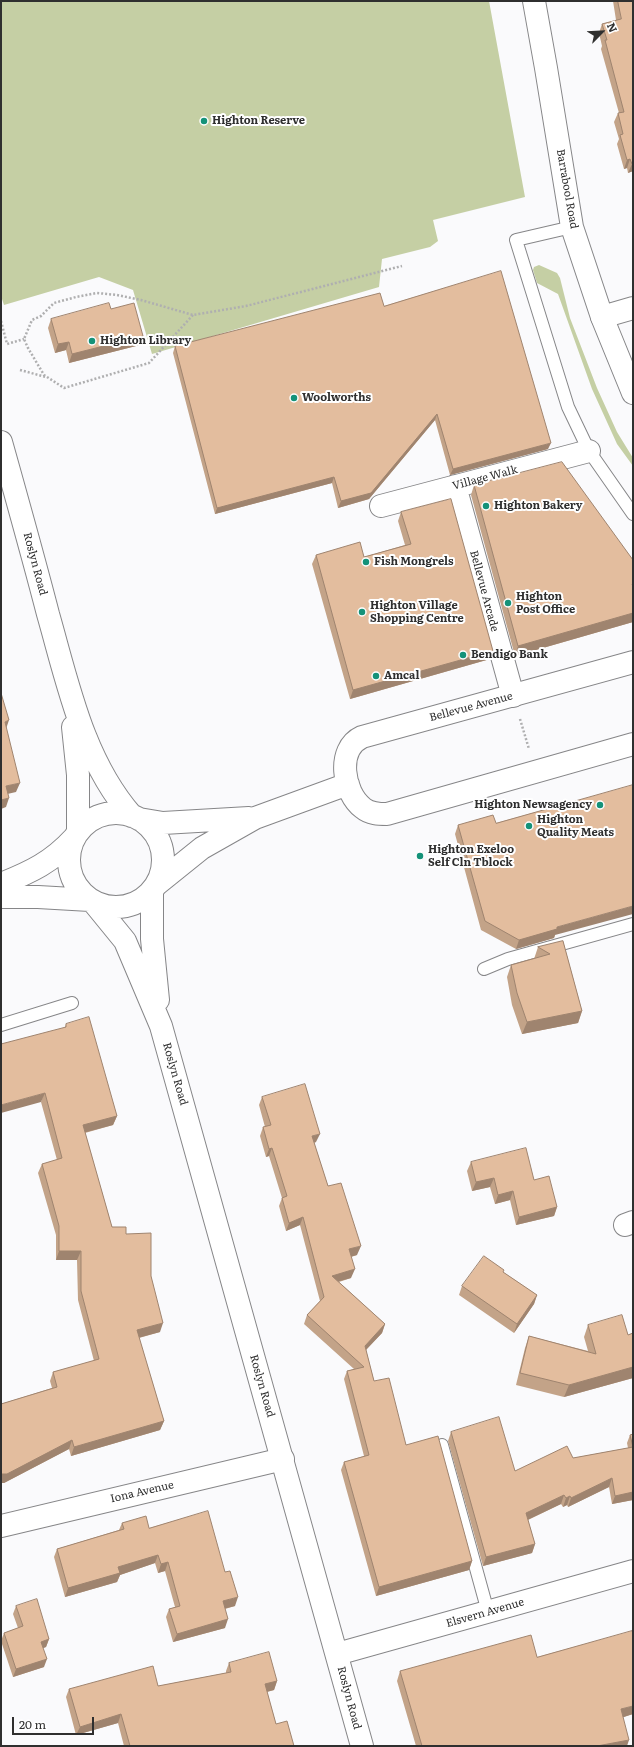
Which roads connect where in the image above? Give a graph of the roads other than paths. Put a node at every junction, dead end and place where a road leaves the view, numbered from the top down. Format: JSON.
{"nodes":[{"id":1,"x":534,"y":1,"type":"edge"},
{"id":2,"x":572,"y":227,"type":"junction"},
{"id":3,"x":633,"y":308,"type":"edge"},
{"id":4,"x":602,"y":317,"type":"junction"},
{"id":5,"x":633,"y":393,"type":"edge"},
{"id":6,"x":1,"y":442,"type":"edge"},
{"id":7,"x":589,"y":451,"type":"junction"},
{"id":8,"x":455,"y":486,"type":"junction"},
{"id":9,"x":381,"y":506,"type":"dead end"},
{"id":10,"x":633,"y":514,"type":"edge"},
{"id":11,"x":633,"y":662,"type":"edge"},
{"id":12,"x":68,"y":686,"type":"junction"},
{"id":13,"x":513,"y":696,"type":"junction"},
{"id":14,"x":633,"y":744,"type":"edge"},
{"id":15,"x":348,"y":784,"type":"junction"},
{"id":16,"x":136,"y":817,"type":"junction"},
{"id":17,"x":255,"y":818,"type":"junction"},
{"id":18,"x":76,"y":835,"type":"junction"},
{"id":19,"x":1,"y":884,"type":"edge"},
{"id":20,"x":154,"y":888,"type":"junction"},
{"id":21,"x":1,"y":897,"type":"edge"},
{"id":22,"x":92,"y":901,"type":"junction"},
{"id":23,"x":633,"y":924,"type":"edge"},
{"id":24,"x":484,"y":969,"type":"dead end"},
{"id":25,"x":72,"y":1003,"type":"dead end"},
{"id":26,"x":1,"y":1025,"type":"edge"},
{"id":27,"x":161,"y":1026,"type":"junction"},
{"id":28,"x":442,"y":1446,"type":"edge"},
{"id":29,"x":283,"y":1458,"type":"junction"},
{"id":30,"x":1,"y":1526,"type":"edge"},
{"id":31,"x":633,"y":1571,"type":"edge"},
{"id":32,"x":488,"y":1612,"type":"junction"},
{"id":33,"x":336,"y":1654,"type":"junction"},
{"id":34,"x":362,"y":1746,"type":"edge"}],
"edges":[{"from":1,"to":2,"type":"street","name":"Barrabool Road"},
{"from":2,"to":4,"type":"street","name":"Barrabool Road"},
{"from":2,"to":7,"type":"lane"},
{"from":3,"to":4,"type":"street"},
{"from":4,"to":5,"type":"street","name":"Barrabool Road"},
{"from":6,"to":12,"type":"street","name":"Roslyn Road"},
{"from":7,"to":8,"type":"street","name":"Village Walk"},
{"from":7,"to":10,"type":"lane"},
{"from":8,"to":9,"type":"street","name":"Village Walk"},
{"from":8,"to":13,"type":"street","name":"Bellevue Arcade"},
{"from":11,"to":13,"type":"street","name":"Bellevue Avenue"},
{"from":12,"to":16,"type":"street","name":"Roslyn Road"},
{"from":12,"to":18,"type":"street","name":"Roslyn Road"},
{"from":13,"to":15,"type":"street","name":"Bellevue Avenue"},
{"from":14,"to":15,"type":"street","name":"Bellevue Avenue"},
{"from":15,"to":17,"type":"street"},
{"from":16,"to":17,"type":"street"},
{"from":16,"to":18,"type":"street"},
{"from":16,"to":20,"type":"street","name":"Roslyn Road"},
{"from":17,"to":20,"type":"street"},
{"from":18,"to":19,"type":"street"},
{"from":18,"to":22,"type":"street","name":"Roslyn Road"},
{"from":20,"to":22,"type":"street"},
{"from":20,"to":27,"type":"street","name":"Roslyn Road"},
{"from":21,"to":22,"type":"street"},
{"from":22,"to":27,"type":"street","name":"Roslyn Road"},
{"from":23,"to":24,"type":"lane"},
{"from":25,"to":26,"type":"lane"},
{"from":27,"to":29,"type":"street","name":"Roslyn Road"},
{"from":28,"to":32,"type":"lane"},
{"from":29,"to":30,"type":"street","name":"Iona Avenue"},
{"from":29,"to":33,"type":"street","name":"Roslyn Road"},
{"from":31,"to":32,"type":"street","name":"Elsvern Avenue"},
{"from":32,"to":33,"type":"street","name":"Elsvern Avenue"},
{"from":33,"to":34,"type":"street","name":"Roslyn Road"}]}
